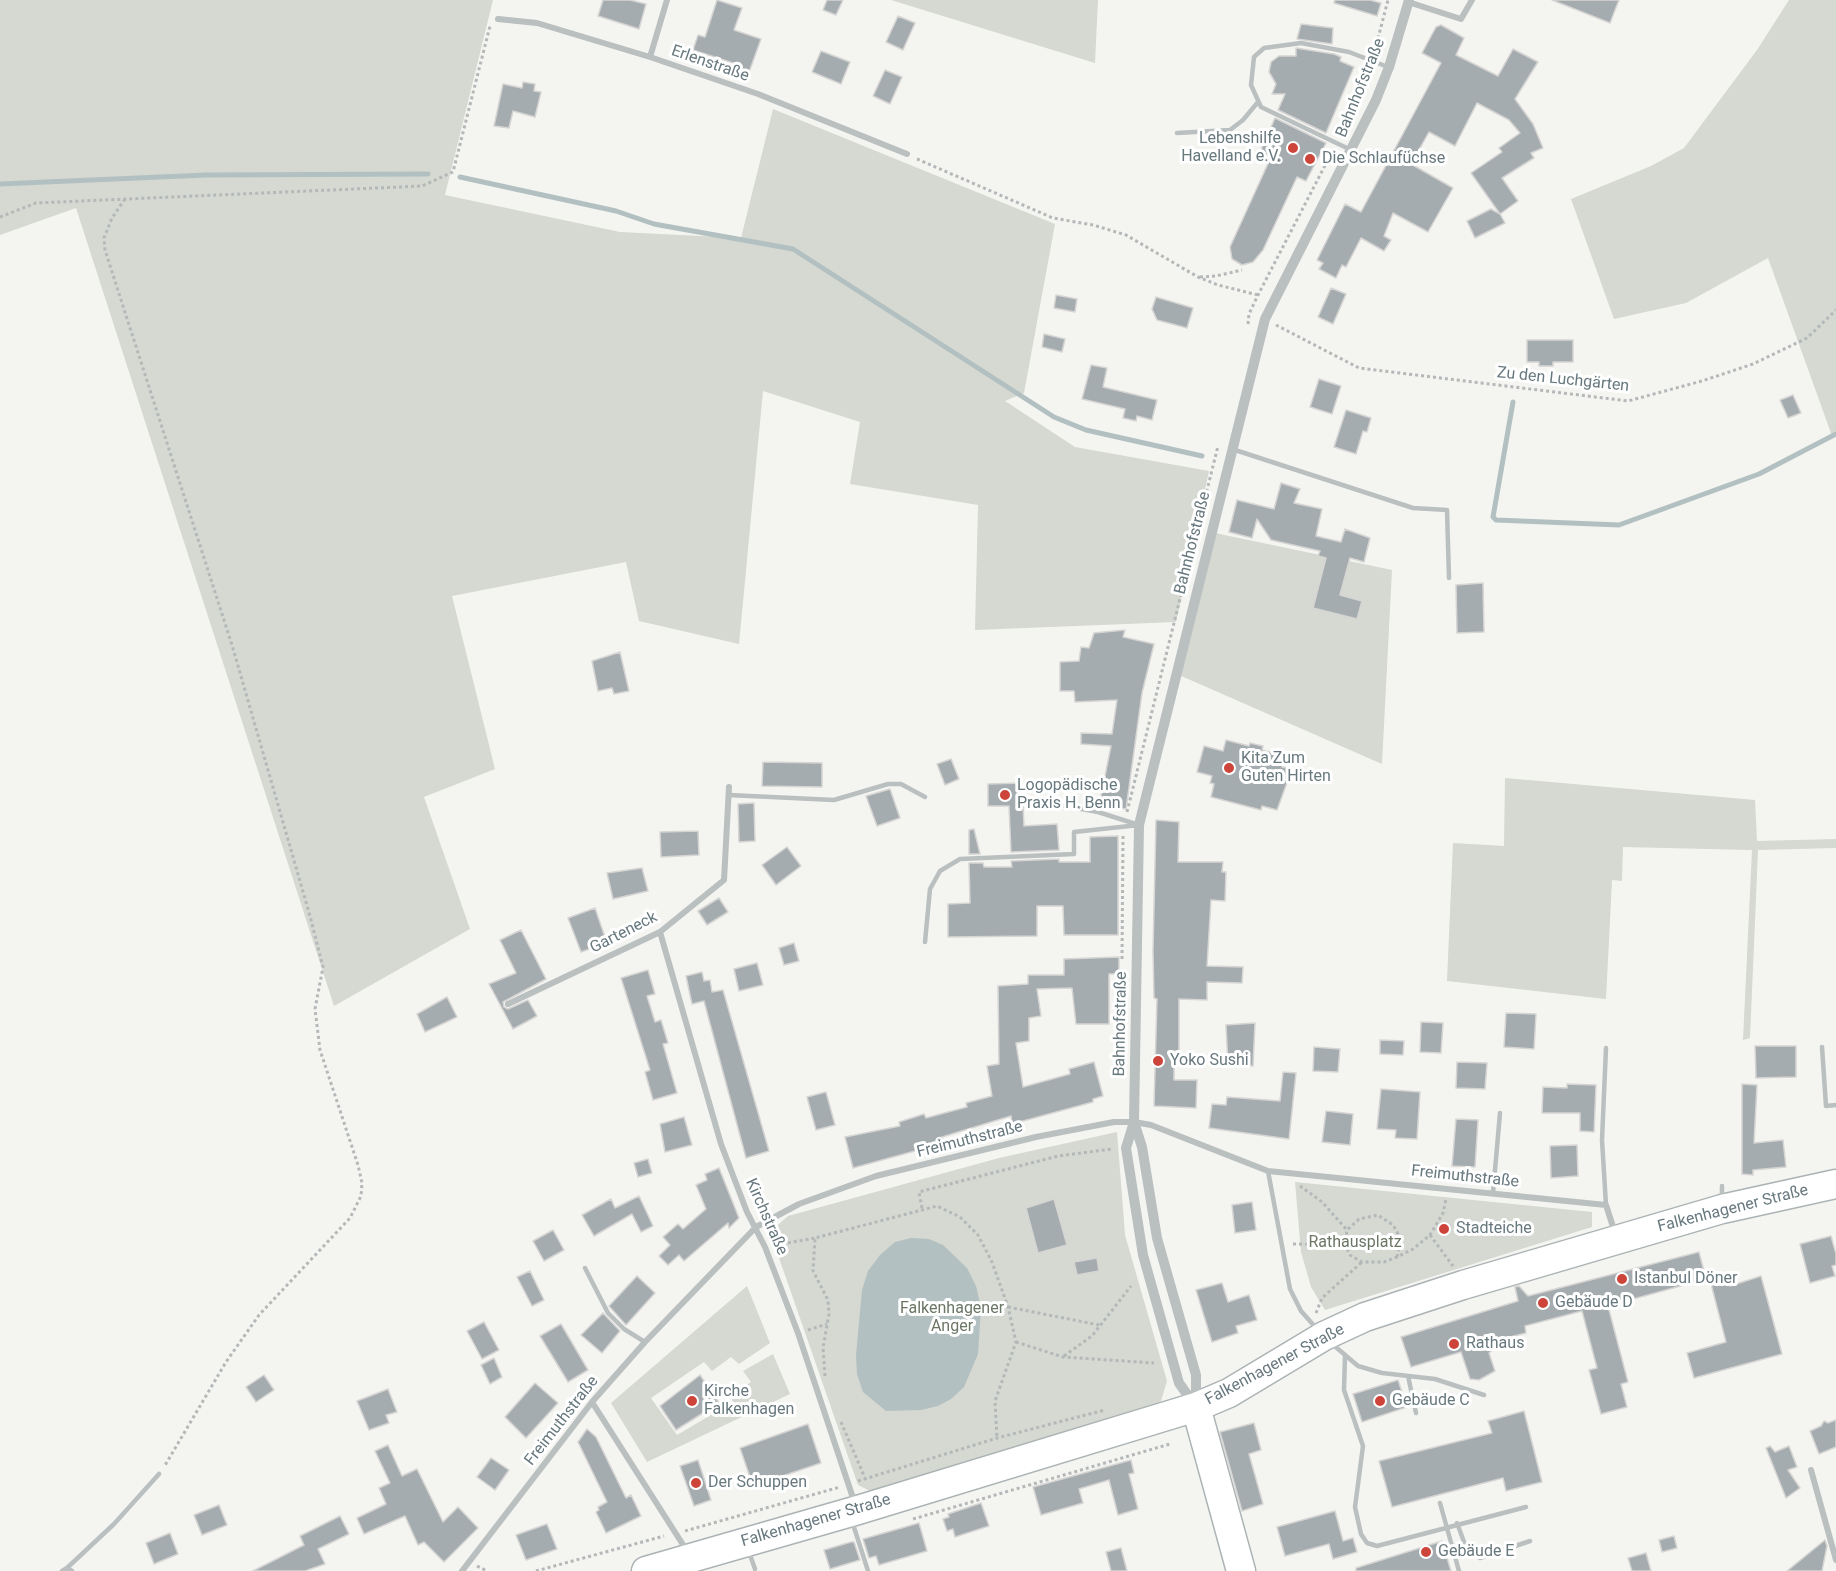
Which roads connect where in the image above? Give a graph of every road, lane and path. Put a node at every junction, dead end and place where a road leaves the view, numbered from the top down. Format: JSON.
{"nodes":[{"id":1,"x":667,"y":0,"type":"edge"},
{"id":2,"x":1472,"y":0,"type":"edge"},
{"id":3,"x":1408,"y":1,"type":"edge"},
{"id":4,"x":498,"y":20,"type":"joint"},
{"id":5,"x":650,"y":57,"type":"junction"},
{"id":6,"x":1389,"y":67,"type":"junction"},
{"id":7,"x":1258,"y":102,"type":"junction"},
{"id":8,"x":1177,"y":133,"type":"dead end"},
{"id":9,"x":1352,"y":150,"type":"junction"},
{"id":10,"x":908,"y":154,"type":"joint"},
{"id":11,"x":125,"y":199,"type":"junction"},
{"id":12,"x":0,"y":217,"type":"edge"},
{"id":13,"x":1242,"y":270,"type":"dead end"},
{"id":14,"x":1198,"y":277,"type":"junction"},
{"id":15,"x":1836,"y":310,"type":"edge"},
{"id":16,"x":1249,"y":314,"type":"dead end"},
{"id":17,"x":1274,"y":336,"type":"dead end"},
{"id":18,"x":1232,"y":449,"type":"junction"},
{"id":19,"x":1449,"y":578,"type":"dead end"},
{"id":20,"x":729,"y":787,"type":"dead end"},
{"id":21,"x":729,"y":795,"type":"junction"},
{"id":22,"x":925,"y":797,"type":"dead end"},
{"id":23,"x":1032,"y":800,"type":"dead end"},
{"id":24,"x":1139,"y":825,"type":"junction"},
{"id":25,"x":660,"y":932,"type":"junction"},
{"id":26,"x":925,"y":942,"type":"dead end"},
{"id":27,"x":508,"y":1004,"type":"dead end"},
{"id":28,"x":1822,"y":1047,"type":"dead end"},
{"id":29,"x":1606,"y":1048,"type":"dead end"},
{"id":30,"x":1836,"y":1105,"type":"edge"},
{"id":31,"x":1500,"y":1113,"type":"dead end"},
{"id":32,"x":1134,"y":1122,"type":"junction"},
{"id":33,"x":1116,"y":1149,"type":"dead end"},
{"id":34,"x":1268,"y":1171,"type":"junction"},
{"id":35,"x":1298,"y":1184,"type":"dead end"},
{"id":36,"x":1836,"y":1184,"type":"edge"},
{"id":37,"x":1448,"y":1188,"type":"junction"},
{"id":38,"x":1493,"y":1193,"type":"junction"},
{"id":39,"x":1606,"y":1205,"type":"junction"},
{"id":40,"x":922,"y":1208,"type":"junction"},
{"id":41,"x":756,"y":1227,"type":"junction"},
{"id":42,"x":1347,"y":1230,"type":"junction"},
{"id":43,"x":1430,"y":1235,"type":"junction"},
{"id":44,"x":816,"y":1238,"type":"junction"},
{"id":45,"x":1617,"y":1239,"type":"junction"},
{"id":46,"x":1282,"y":1243,"type":"junction"},
{"id":47,"x":1345,"y":1245,"type":"junction"},
{"id":48,"x":765,"y":1247,"type":"junction"},
{"id":49,"x":1397,"y":1257,"type":"junction"},
{"id":50,"x":1362,"y":1262,"type":"junction"},
{"id":51,"x":585,"y":1268,"type":"dead end"},
{"id":52,"x":1457,"y":1273,"type":"dead end"},
{"id":53,"x":1131,"y":1286,"type":"dead end"},
{"id":54,"x":1008,"y":1307,"type":"junction"},
{"id":55,"x":827,"y":1324,"type":"junction"},
{"id":56,"x":1100,"y":1325,"type":"junction"},
{"id":57,"x":1318,"y":1330,"type":"junction"},
{"id":58,"x":798,"y":1333,"type":"junction"},
{"id":59,"x":645,"y":1342,"type":"junction"},
{"id":60,"x":1016,"y":1342,"type":"junction"},
{"id":61,"x":1345,"y":1356,"type":"junction"},
{"id":62,"x":1063,"y":1357,"type":"junction"},
{"id":63,"x":1154,"y":1363,"type":"dead end"},
{"id":64,"x":1408,"y":1376,"type":"junction"},
{"id":65,"x":826,"y":1382,"type":"dead end"},
{"id":66,"x":1484,"y":1395,"type":"dead end"},
{"id":67,"x":592,"y":1402,"type":"junction"},
{"id":68,"x":1196,"y":1407,"type":"junction"},
{"id":69,"x":1416,"y":1413,"type":"dead end"},
{"id":70,"x":837,"y":1414,"type":"dead end"},
{"id":71,"x":997,"y":1438,"type":"dead end"},
{"id":72,"x":1170,"y":1444,"type":"dead end"},
{"id":73,"x":1811,"y":1470,"type":"dead end"},
{"id":74,"x":159,"y":1474,"type":"joint"},
{"id":75,"x":865,"y":1478,"type":"dead end"},
{"id":76,"x":1440,"y":1503,"type":"dead end"},
{"id":77,"x":1526,"y":1507,"type":"dead end"},
{"id":78,"x":854,"y":1511,"type":"junction"},
{"id":79,"x":902,"y":1522,"type":"dead end"},
{"id":80,"x":1456,"y":1523,"type":"junction"},
{"id":81,"x":1446,"y":1526,"type":"junction"},
{"id":82,"x":746,"y":1541,"type":"junction"},
{"id":83,"x":1530,"y":1541,"type":"dead end"},
{"id":84,"x":1836,"y":1560,"type":"edge"},
{"id":85,"x":686,"y":1563,"type":"edge"},
{"id":86,"x":755,"y":1569,"type":"dead end"},
{"id":87,"x":67,"y":1570,"type":"edge"},
{"id":88,"x":462,"y":1571,"type":"edge"},
{"id":89,"x":646,"y":1571,"type":"edge"},
{"id":90,"x":868,"y":1571,"type":"edge"},
{"id":91,"x":1240,"y":1571,"type":"edge"},
{"id":92,"x":1459,"y":1571,"type":"edge"}],
"edges":[{"from":1,"to":5,"type":"street"},
{"from":2,"to":3,"type":"street","name":"Bahnhofstraße"},
{"from":3,"to":6,"type":"street","name":"Bahnhofstraße"},
{"from":4,"to":5,"type":"street","name":"Erlenstraße"},
{"from":4,"to":11,"type":"path"},
{"from":5,"to":10,"type":"street","name":"Erlenstraße"},
{"from":6,"to":7,"type":"lane"},
{"from":6,"to":9,"type":"street","name":"Bahnhofstraße"},
{"from":7,"to":8,"type":"lane"},
{"from":7,"to":9,"type":"lane"},
{"from":9,"to":18,"type":"street","name":"Bahnhofstraße"},
{"from":10,"to":14,"type":"path"},
{"from":11,"to":12,"type":"path"},
{"from":11,"to":74,"type":"path"},
{"from":13,"to":14,"type":"path"},
{"from":14,"to":16,"type":"path"},
{"from":15,"to":17,"type":"path","name":"Zu den Luchgärten"},
{"from":18,"to":19,"type":"lane"},
{"from":18,"to":24,"type":"street","name":"Bahnhofstraße"},
{"from":20,"to":21,"type":"street","name":"Garteneck"},
{"from":21,"to":22,"type":"lane"},
{"from":21,"to":25,"type":"street","name":"Garteneck"},
{"from":23,"to":24,"type":"lane"},
{"from":24,"to":26,"type":"lane"},
{"from":24,"to":32,"type":"street","name":"Bahnhofstraße"},
{"from":25,"to":27,"type":"street","name":"Garteneck"},
{"from":25,"to":41,"type":"street","name":"Kirchstraße"},
{"from":28,"to":30,"type":"lane"},
{"from":29,"to":39,"type":"lane"},
{"from":31,"to":38,"type":"lane"},
{"from":32,"to":34,"type":"street","name":"Freimuthstraße"},
{"from":32,"to":41,"type":"street","name":"Freimuthstraße"},
{"from":32,"to":68,"type":"street","name":"Bahnhofstraße"},
{"from":32,"to":68,"type":"street","name":"Bahnhofstraße"},
{"from":33,"to":40,"type":"path"},
{"from":34,"to":37,"type":"street","name":"Freimuthstraße"},
{"from":34,"to":46,"type":"lane"},
{"from":35,"to":42,"type":"path"},
{"from":36,"to":45,"type":"main road","name":"Falkenhagener Straße"},
{"from":37,"to":38,"type":"street","name":"Freimuthstraße"},
{"from":37,"to":43,"type":"path"},
{"from":38,"to":39,"type":"street","name":"Freimuthstraße"},
{"from":39,"to":45,"type":"street"},
{"from":40,"to":44,"type":"path"},
{"from":40,"to":54,"type":"path"},
{"from":41,"to":48,"type":"street","name":"Kirchstraße"},
{"from":41,"to":59,"type":"street","name":"Freimuthstraße"},
{"from":42,"to":47,"type":"path"},
{"from":42,"to":49,"type":"path"},
{"from":43,"to":49,"type":"path"},
{"from":43,"to":52,"type":"path"},
{"from":44,"to":48,"type":"path"},
{"from":44,"to":55,"type":"path"},
{"from":45,"to":57,"type":"main road","name":"Falkenhagener Straße"},
{"from":46,"to":47,"type":"path"},
{"from":46,"to":57,"type":"lane"},
{"from":47,"to":50,"type":"path"},
{"from":48,"to":58,"type":"street","name":"Kirchstraße"},
{"from":49,"to":50,"type":"path"},
{"from":50,"to":57,"type":"path"},
{"from":51,"to":59,"type":"lane"},
{"from":53,"to":56,"type":"path"},
{"from":54,"to":56,"type":"path"},
{"from":54,"to":60,"type":"path"},
{"from":55,"to":58,"type":"path"},
{"from":55,"to":65,"type":"path"},
{"from":56,"to":62,"type":"path"},
{"from":57,"to":61,"type":"lane"},
{"from":57,"to":68,"type":"main road","name":"Falkenhagener Straße"},
{"from":58,"to":78,"type":"street","name":"Kirchstraße"},
{"from":59,"to":67,"type":"street","name":"Freimuthstraße"},
{"from":60,"to":62,"type":"path"},
{"from":60,"to":71,"type":"path"},
{"from":61,"to":64,"type":"lane"},
{"from":61,"to":81,"type":"lane"},
{"from":62,"to":63,"type":"path"},
{"from":64,"to":66,"type":"lane"},
{"from":64,"to":69,"type":"lane"},
{"from":67,"to":85,"type":"street"},
{"from":67,"to":88,"type":"street","name":"Freimuthstraße"},
{"from":68,"to":78,"type":"main road","name":"Falkenhagener Straße"},
{"from":68,"to":91,"type":"main road"},
{"from":70,"to":75,"type":"path"},
{"from":72,"to":79,"type":"path"},
{"from":73,"to":84,"type":"street"},
{"from":74,"to":87,"type":"lane"},
{"from":76,"to":81,"type":"lane"},
{"from":77,"to":80,"type":"lane"},
{"from":78,"to":82,"type":"main road","name":"Falkenhagener Straße"},
{"from":78,"to":90,"type":"lane"},
{"from":80,"to":81,"type":"lane"},
{"from":80,"to":83,"type":"lane"},
{"from":81,"to":92,"type":"lane"},
{"from":82,"to":85,"type":"main road","name":"Falkenhagener Straße"},
{"from":82,"to":86,"type":"lane"},
{"from":85,"to":89,"type":"main road","name":"Falkenhagener Straße"}]}
